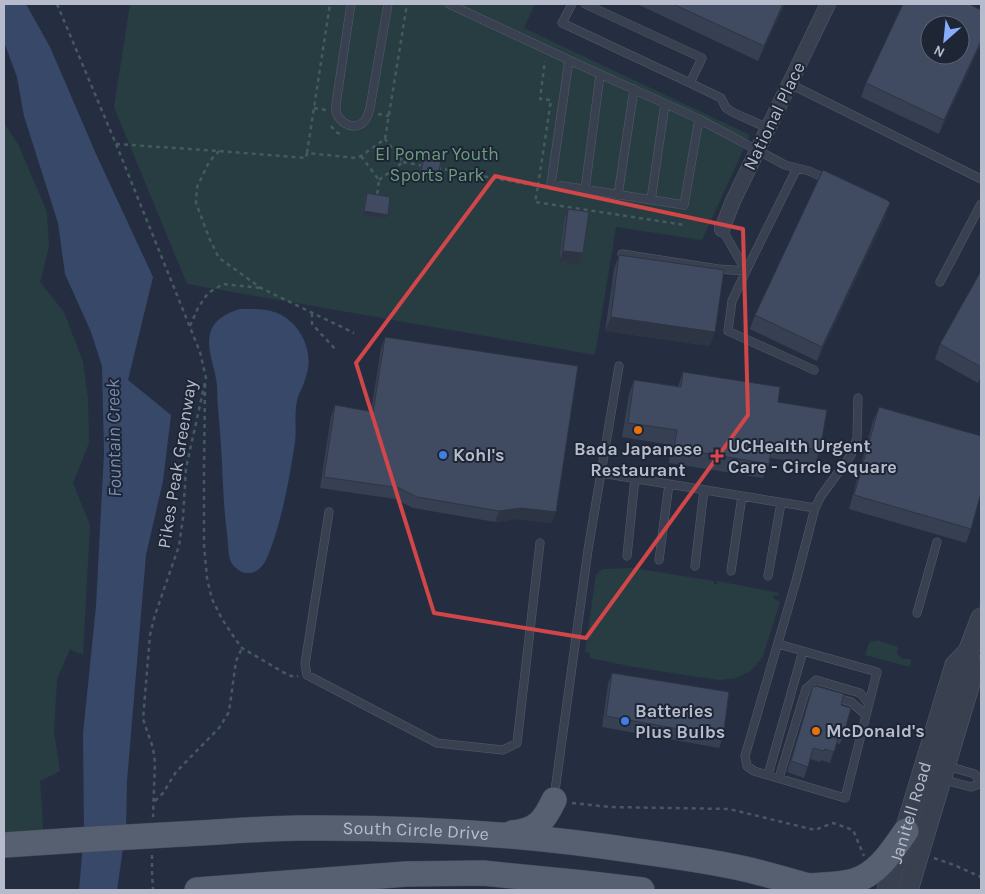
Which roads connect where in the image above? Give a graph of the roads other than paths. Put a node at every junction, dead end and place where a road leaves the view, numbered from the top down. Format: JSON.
{"nodes":[{"id":1,"x":351,"y":4,"type":"edge"},
{"id":2,"x":388,"y":4,"type":"edge"},
{"id":3,"x":449,"y":4,"type":"edge"},
{"id":4,"x":572,"y":4,"type":"edge"},
{"id":5,"x":585,"y":4,"type":"edge"},
{"id":6,"x":828,"y":4,"type":"edge"},
{"id":7,"x":569,"y":60,"type":"junction"},
{"id":8,"x":600,"y":74,"type":"junction"},
{"id":9,"x":690,"y":83,"type":"junction"},
{"id":10,"x":790,"y":84,"type":"junction"},
{"id":11,"x":634,"y":90,"type":"junction"},
{"id":12,"x":664,"y":104,"type":"junction"},
{"id":13,"x":699,"y":119,"type":"junction"},
{"id":14,"x":768,"y":128,"type":"junction"},
{"id":15,"x":758,"y":150,"type":"junction"},
{"id":16,"x":797,"y":168,"type":"junction"},
{"id":17,"x":981,"y":179,"type":"edge"},
{"id":18,"x":836,"y":184,"type":"edge"},
{"id":19,"x":584,"y":190,"type":"junction"},
{"id":20,"x":618,"y":195,"type":"junction"},
{"id":21,"x":651,"y":200,"type":"junction"},
{"id":22,"x":981,"y":204,"type":"edge"},
{"id":23,"x":722,"y":229,"type":"joint"},
{"id":24,"x":622,"y":254,"type":"edge"},
{"id":25,"x":746,"y":271,"type":"junction"},
{"id":26,"x":940,"y":282,"type":"dead end"},
{"id":27,"x":619,"y":366,"type":"dead end"},
{"id":28,"x":814,"y":370,"type":"dead end"},
{"id":29,"x":858,"y":398,"type":"dead end"},
{"id":30,"x":601,"y":473,"type":"junction"},
{"id":31,"x":635,"y":478,"type":"junction"},
{"id":32,"x":669,"y":484,"type":"junction"},
{"id":33,"x":704,"y":490,"type":"junction"},
{"id":34,"x":742,"y":496,"type":"junction"},
{"id":35,"x":780,"y":503,"type":"junction"},
{"id":36,"x":815,"y":508,"type":"junction"},
{"id":37,"x":329,"y":512,"type":"dead end"},
{"id":38,"x":937,"y":542,"type":"dead end"},
{"id":39,"x":540,"y":543,"type":"dead end"},
{"id":40,"x":627,"y":556,"type":"dead end"},
{"id":41,"x":659,"y":560,"type":"dead end"},
{"id":42,"x":695,"y":566,"type":"dead end"},
{"id":43,"x":731,"y":571,"type":"dead end"},
{"id":44,"x":768,"y":576,"type":"dead end"},
{"id":45,"x":917,"y":613,"type":"dead end"},
{"id":46,"x":981,"y":618,"type":"edge"},
{"id":47,"x":778,"y":644,"type":"junction"},
{"id":48,"x":804,"y":651,"type":"junction"},
{"id":49,"x":968,"y":652,"type":"junction"},
{"id":50,"x":806,"y":688,"type":"junction"},
{"id":51,"x":869,"y":704,"type":"junction"},
{"id":52,"x":866,"y":715,"type":"junction"},
{"id":53,"x":768,"y":775,"type":"junction"},
{"id":54,"x":779,"y":778,"type":"junction"},
{"id":55,"x":561,"y":801,"type":"junction"},
{"id":56,"x":906,"y":831,"type":"junction"},
{"id":57,"x":501,"y":834,"type":"junction"},
{"id":58,"x":592,"y":844,"type":"junction"},
{"id":59,"x":4,"y":845,"type":"edge"},
{"id":60,"x":583,"y":887,"type":"edge"},
{"id":61,"x":815,"y":888,"type":"edge"},
{"id":62,"x":202,"y":890,"type":"edge"},
{"id":63,"x":642,"y":890,"type":"edge"},
{"id":64,"x":887,"y":890,"type":"edge"},
{"id":65,"x":908,"y":890,"type":"edge"}],
"edges":[{"from":1,"to":2,"type":"lane"},
{"from":3,"to":7,"type":"lane"},
{"from":4,"to":9,"type":"lane"},
{"from":5,"to":9,"type":"lane"},
{"from":6,"to":10,"type":"street","name":"National Place"},
{"from":7,"to":8,"type":"lane"},
{"from":7,"to":19,"type":"lane"},
{"from":8,"to":11,"type":"lane"},
{"from":8,"to":19,"type":"lane"},
{"from":9,"to":14,"type":"lane"},
{"from":10,"to":14,"type":"street","name":"National Place"},
{"from":10,"to":17,"type":"lane"},
{"from":11,"to":12,"type":"lane"},
{"from":11,"to":20,"type":"lane"},
{"from":12,"to":13,"type":"lane"},
{"from":12,"to":21,"type":"lane"},
{"from":13,"to":15,"type":"lane"},
{"from":13,"to":21,"type":"lane"},
{"from":14,"to":15,"type":"street","name":"National Place"},
{"from":15,"to":16,"type":"lane"},
{"from":15,"to":23,"type":"street","name":"National Place"},
{"from":16,"to":18,"type":"lane"},
{"from":16,"to":25,"type":"lane"},
{"from":19,"to":20,"type":"lane"},
{"from":20,"to":21,"type":"lane"},
{"from":22,"to":26,"type":"lane"},
{"from":23,"to":25,"type":"lane"},
{"from":24,"to":25,"type":"lane"},
{"from":25,"to":28,"type":"lane"},
{"from":27,"to":30,"type":"lane"},
{"from":29,"to":36,"type":"lane"},
{"from":30,"to":31,"type":"lane"},
{"from":30,"to":55,"type":"lane"},
{"from":31,"to":32,"type":"lane"},
{"from":31,"to":40,"type":"lane"},
{"from":32,"to":33,"type":"lane"},
{"from":32,"to":41,"type":"lane"},
{"from":33,"to":34,"type":"lane"},
{"from":33,"to":42,"type":"lane"},
{"from":34,"to":35,"type":"lane"},
{"from":34,"to":43,"type":"lane"},
{"from":35,"to":36,"type":"lane"},
{"from":35,"to":44,"type":"lane"},
{"from":36,"to":47,"type":"lane"},
{"from":37,"to":39,"type":"lane"},
{"from":38,"to":45,"type":"lane"},
{"from":46,"to":49,"type":"street","name":"Janitell Road"},
{"from":47,"to":48,"type":"lane"},
{"from":47,"to":53,"type":"lane"},
{"from":48,"to":51,"type":"lane"},
{"from":48,"to":53,"type":"lane"},
{"from":49,"to":56,"type":"street","name":"Janitell Road"},
{"from":49,"to":65,"type":"street","name":"Janitell Road"},
{"from":50,"to":51,"type":"lane"},
{"from":50,"to":52,"type":"lane"},
{"from":50,"to":54,"type":"lane"},
{"from":51,"to":52,"type":"lane"},
{"from":52,"to":54,"type":"lane"},
{"from":53,"to":54,"type":"lane"},
{"from":55,"to":57,"type":"main road"},
{"from":55,"to":58,"type":"main road"},
{"from":56,"to":61,"type":"main road"},
{"from":56,"to":64,"type":"street","name":"Janitell Road"},
{"from":57,"to":58,"type":"main road","name":"South Circle Drive"},
{"from":57,"to":59,"type":"main road","name":"South Circle Drive","bridge":true},
{"from":58,"to":61,"type":"main road","name":"South Circle Drive"},
{"from":60,"to":62,"type":"main road"},
{"from":60,"to":63,"type":"main road"}]}
